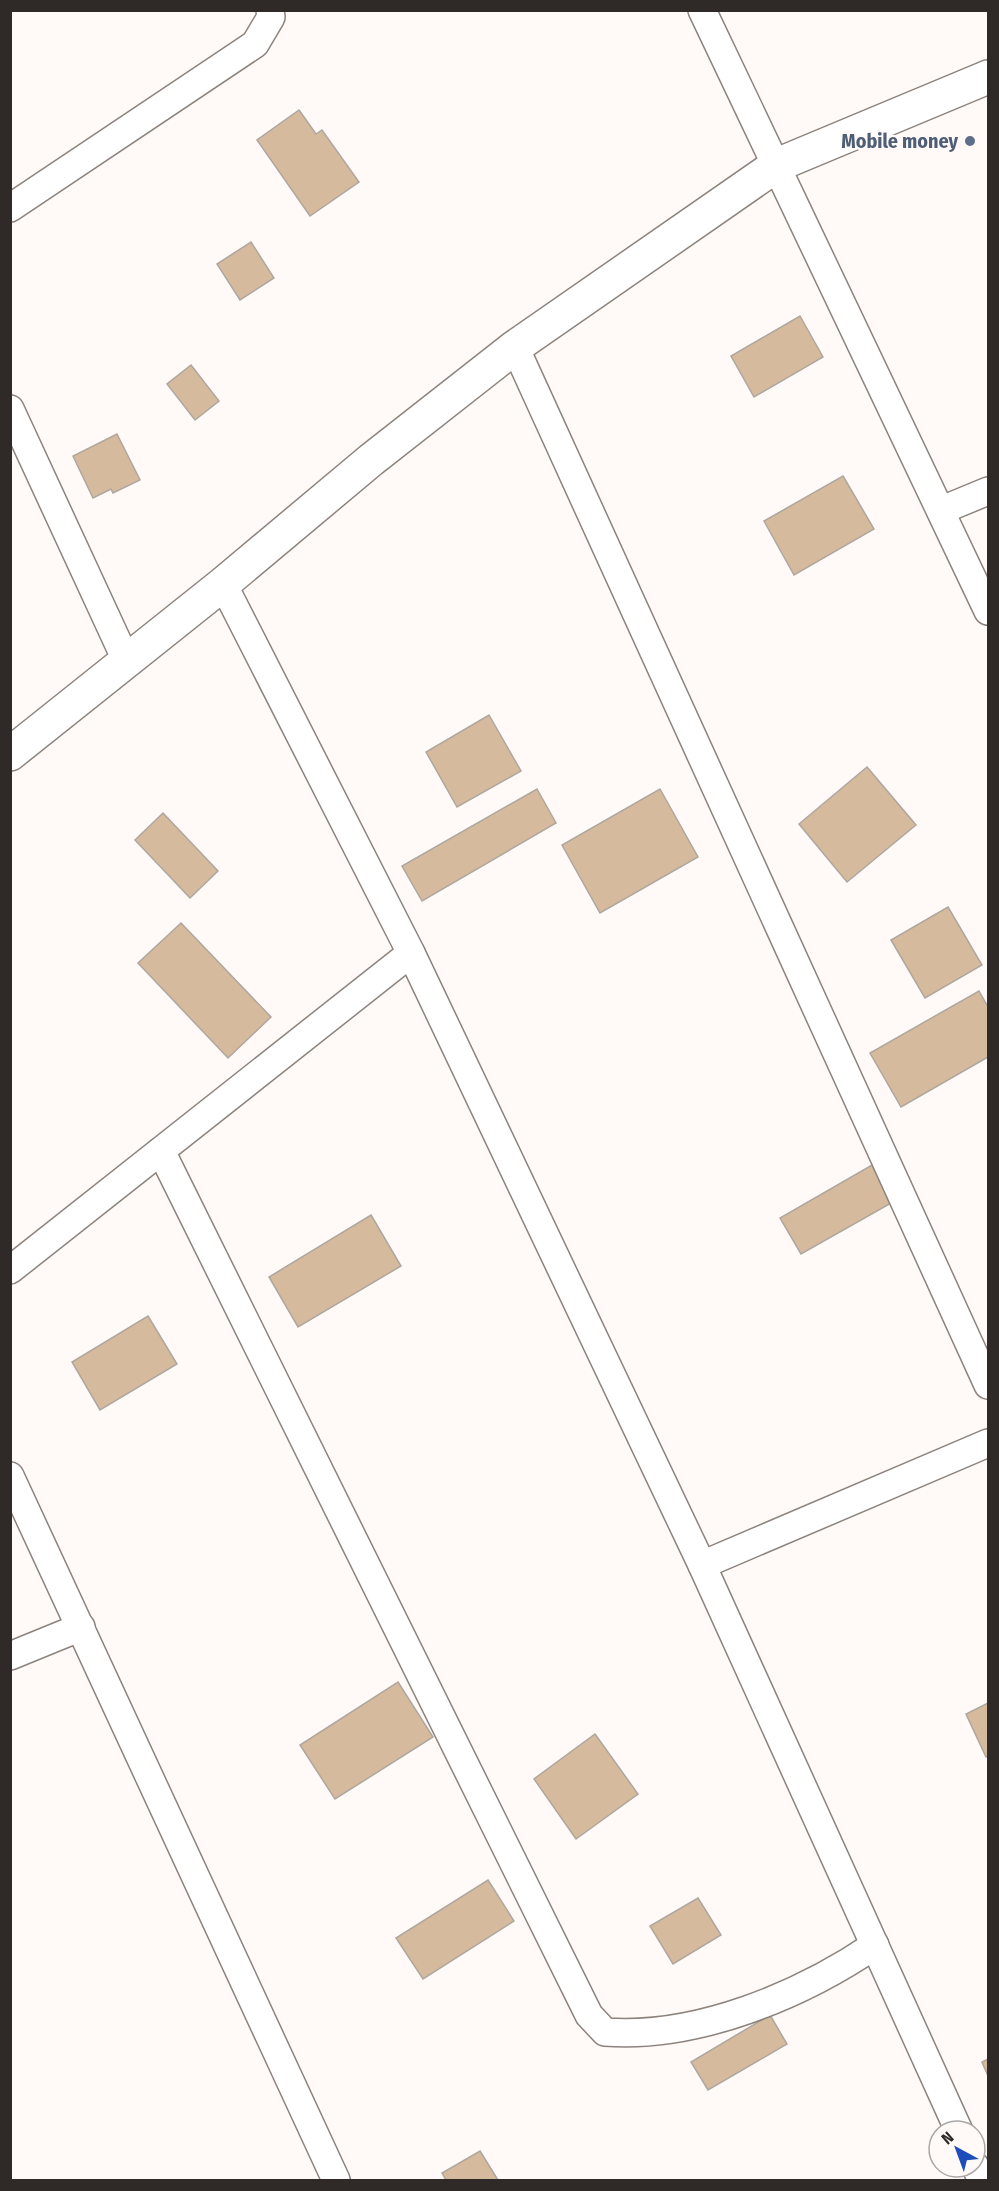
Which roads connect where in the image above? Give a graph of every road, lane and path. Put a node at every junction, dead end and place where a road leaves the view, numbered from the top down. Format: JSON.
{"nodes":[{"id":1,"x":270,"y":10,"type":"edge"},
{"id":2,"x":702,"y":10,"type":"edge"},
{"id":3,"x":988,"y":77,"type":"edge"},
{"id":4,"x":777,"y":165,"type":"junction"},
{"id":5,"x":10,"y":208,"type":"edge"},
{"id":6,"x":515,"y":347,"type":"junction"},
{"id":7,"x":10,"y":409,"type":"edge"},
{"id":8,"x":988,"y":491,"type":"edge"},
{"id":9,"x":942,"y":510,"type":"junction"},
{"id":10,"x":223,"y":584,"type":"junction"},
{"id":11,"x":988,"y":611,"type":"edge"},
{"id":12,"x":126,"y":660,"type":"junction"},
{"id":13,"x":10,"y":754,"type":"edge"},
{"id":14,"x":411,"y":953,"type":"junction"},
{"id":15,"x":161,"y":1151,"type":"junction"},
{"id":16,"x":10,"y":1270,"type":"edge"},
{"id":17,"x":988,"y":1385,"type":"edge"},
{"id":18,"x":988,"y":1443,"type":"edge"},
{"id":19,"x":10,"y":1476,"type":"edge"},
{"id":20,"x":702,"y":1565,"type":"junction"},
{"id":21,"x":81,"y":1627,"type":"junction"},
{"id":22,"x":10,"y":1656,"type":"edge"},
{"id":23,"x":874,"y":1945,"type":"junction"},
{"id":24,"x":954,"y":2119,"type":"edge"},
{"id":25,"x":336,"y":2181,"type":"edge"}],
"edges":[{"from":1,"to":5,"type":"street"},
{"from":2,"to":4,"type":"street"},
{"from":3,"to":4,"type":"street"},
{"from":4,"to":6,"type":"street"},
{"from":4,"to":9,"type":"street"},
{"from":6,"to":10,"type":"street"},
{"from":6,"to":17,"type":"street"},
{"from":7,"to":12,"type":"street"},
{"from":8,"to":9,"type":"street"},
{"from":9,"to":11,"type":"street"},
{"from":10,"to":12,"type":"street"},
{"from":10,"to":14,"type":"street"},
{"from":12,"to":13,"type":"street"},
{"from":14,"to":15,"type":"street"},
{"from":14,"to":20,"type":"street"},
{"from":15,"to":16,"type":"street"},
{"from":15,"to":23,"type":"street"},
{"from":18,"to":20,"type":"street"},
{"from":19,"to":21,"type":"street"},
{"from":20,"to":23,"type":"street"},
{"from":21,"to":22,"type":"street"},
{"from":21,"to":25,"type":"street"},
{"from":23,"to":24,"type":"street"}]}
